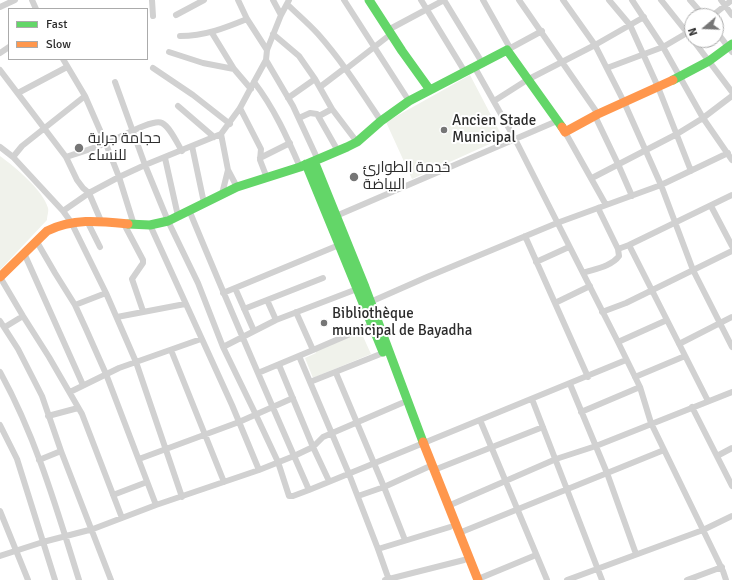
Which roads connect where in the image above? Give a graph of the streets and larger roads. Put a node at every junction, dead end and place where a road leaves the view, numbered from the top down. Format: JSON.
{"nodes":[{"id":1,"x":15,"y":0,"type":"edge"},
{"id":2,"x":152,"y":0,"type":"edge"},
{"id":3,"x":204,"y":0,"type":"edge"},
{"id":4,"x":238,"y":0,"type":"edge"},
{"id":5,"x":273,"y":0,"type":"edge"},
{"id":6,"x":344,"y":0,"type":"edge"},
{"id":7,"x":369,"y":0,"type":"edge"},
{"id":8,"x":421,"y":0,"type":"edge"},
{"id":9,"x":444,"y":0,"type":"edge"},
{"id":10,"x":483,"y":0,"type":"edge"},
{"id":11,"x":519,"y":0,"type":"edge"},
{"id":12,"x":563,"y":0,"type":"edge"},
{"id":13,"x":609,"y":0,"type":"edge"},
{"id":14,"x":632,"y":0,"type":"edge"},
{"id":15,"x":661,"y":0,"type":"edge"},
{"id":16,"x":690,"y":0,"type":"edge"},
{"id":17,"x":732,"y":0,"type":"edge"},
{"id":18,"x":197,"y":2,"type":"edge"},
{"id":19,"x":288,"y":2,"type":"edge"},
{"id":20,"x":723,"y":2,"type":"edge"},
{"id":21,"x":0,"y":8,"type":"edge"},
{"id":22,"x":697,"y":8,"type":"edge"},
{"id":23,"x":427,"y":9,"type":"junction"},
{"id":24,"x":176,"y":15,"type":"dead end"},
{"id":25,"x":281,"y":15,"type":"junction"},
{"id":26,"x":732,"y":15,"type":"edge"},
{"id":27,"x":153,"y":16,"type":"dead end"},
{"id":28,"x":644,"y":17,"type":"junction"},
{"id":29,"x":247,"y":19,"type":"junction"},
{"id":30,"x":630,"y":25,"type":"junction"},
{"id":31,"x":684,"y":25,"type":"edge"},
{"id":32,"x":542,"y":31,"type":"junction"},
{"id":33,"x":389,"y":32,"type":"junction"},
{"id":34,"x":212,"y":33,"type":"junction"},
{"id":35,"x":274,"y":34,"type":"junction"},
{"id":36,"x":180,"y":36,"type":"dead end"},
{"id":37,"x":684,"y":36,"type":"edge"},
{"id":38,"x":724,"y":40,"type":"edge"},
{"id":39,"x":595,"y":45,"type":"junction"},
{"id":40,"x":374,"y":47,"type":"junction"},
{"id":41,"x":663,"y":48,"type":"junction"},
{"id":42,"x":698,"y":48,"type":"edge"},
{"id":43,"x":731,"y":48,"type":"edge"},
{"id":44,"x":509,"y":49,"type":"junction"},
{"id":45,"x":267,"y":50,"type":"junction"},
{"id":46,"x":169,"y":52,"type":"dead end"},
{"id":47,"x":644,"y":55,"type":"junction"},
{"id":48,"x":64,"y":60,"type":"edge"},
{"id":49,"x":266,"y":60,"type":"junction"},
{"id":50,"x":709,"y":61,"type":"junction"},
{"id":51,"x":563,"y":62,"type":"junction"},
{"id":52,"x":479,"y":66,"type":"junction"},
{"id":53,"x":67,"y":67,"type":"junction"},
{"id":54,"x":153,"y":68,"type":"dead end"},
{"id":55,"x":607,"y":68,"type":"junction"},
{"id":56,"x":234,"y":69,"type":"junction"},
{"id":57,"x":346,"y":69,"type":"junction"},
{"id":58,"x":0,"y":70,"type":"edge"},
{"id":59,"x":465,"y":72,"type":"junction"},
{"id":60,"x":679,"y":77,"type":"junction"},
{"id":61,"x":316,"y":79,"type":"junction"},
{"id":62,"x":527,"y":80,"type":"junction"},
{"id":63,"x":115,"y":82,"type":"dead end"},
{"id":64,"x":254,"y":82,"type":"junction"},
{"id":65,"x":320,"y":87,"type":"junction"},
{"id":66,"x":658,"y":87,"type":"junction"},
{"id":67,"x":251,"y":89,"type":"junction"},
{"id":68,"x":430,"y":90,"type":"junction"},
{"id":69,"x":732,"y":92,"type":"edge"},
{"id":70,"x":18,"y":93,"type":"junction"},
{"id":71,"x":86,"y":96,"type":"junction"},
{"id":72,"x":732,"y":96,"type":"edge"},
{"id":73,"x":288,"y":98,"type":"junction"},
{"id":74,"x":409,"y":101,"type":"junction"},
{"id":75,"x":494,"y":102,"type":"junction"},
{"id":76,"x":624,"y":102,"type":"junction"},
{"id":77,"x":178,"y":106,"type":"dead end"},
{"id":78,"x":240,"y":108,"type":"junction"},
{"id":79,"x":332,"y":109,"type":"junction"},
{"id":80,"x":596,"y":115,"type":"junction"},
{"id":81,"x":319,"y":116,"type":"junction"},
{"id":82,"x":299,"y":118,"type":"junction"},
{"id":83,"x":703,"y":118,"type":"junction"},
{"id":84,"x":556,"y":120,"type":"junction"},
{"id":85,"x":380,"y":121,"type":"junction"},
{"id":86,"x":230,"y":124,"type":"junction"},
{"id":87,"x":45,"y":129,"type":"junction"},
{"id":88,"x":133,"y":131,"type":"junction"},
{"id":89,"x":565,"y":132,"type":"junction"},
{"id":90,"x":222,"y":134,"type":"junction"},
{"id":91,"x":677,"y":134,"type":"junction"},
{"id":92,"x":214,"y":137,"type":"junction"},
{"id":93,"x":515,"y":139,"type":"junction"},
{"id":94,"x":357,"y":142,"type":"junction"},
{"id":95,"x":106,"y":144,"type":"junction"},
{"id":96,"x":290,"y":144,"type":"junction"},
{"id":97,"x":192,"y":146,"type":"junction"},
{"id":98,"x":0,"y":147,"type":"edge"},
{"id":99,"x":646,"y":150,"type":"junction"},
{"id":100,"x":182,"y":151,"type":"junction"},
{"id":101,"x":338,"y":151,"type":"junction"},
{"id":102,"x":728,"y":153,"type":"junction"},
{"id":103,"x":13,"y":157,"type":"junction"},
{"id":104,"x":66,"y":157,"type":"junction"},
{"id":105,"x":164,"y":158,"type":"junction"},
{"id":106,"x":260,"y":158,"type":"junction"},
{"id":107,"x":732,"y":160,"type":"edge"},
{"id":108,"x":310,"y":163,"type":"junction"},
{"id":109,"x":618,"y":164,"type":"junction"},
{"id":110,"x":146,"y":165,"type":"junction"},
{"id":111,"x":228,"y":170,"type":"junction"},
{"id":112,"x":691,"y":171,"type":"junction"},
{"id":113,"x":119,"y":177,"type":"junction"},
{"id":114,"x":267,"y":178,"type":"junction"},
{"id":115,"x":592,"y":178,"type":"junction"},
{"id":116,"x":661,"y":185,"type":"junction"},
{"id":117,"x":237,"y":187,"type":"junction"},
{"id":118,"x":89,"y":193,"type":"junction"},
{"id":119,"x":222,"y":194,"type":"junction"},
{"id":120,"x":732,"y":195,"type":"edge"},
{"id":121,"x":632,"y":196,"type":"junction"},
{"id":122,"x":204,"y":203,"type":"junction"},
{"id":123,"x":606,"y":205,"type":"junction"},
{"id":124,"x":711,"y":206,"type":"junction"},
{"id":125,"x":598,"y":208,"type":"junction"},
{"id":126,"x":189,"y":210,"type":"junction"},
{"id":127,"x":63,"y":211,"type":"junction"},
{"id":128,"x":178,"y":216,"type":"junction"},
{"id":129,"x":336,"y":216,"type":"junction"},
{"id":130,"x":87,"y":221,"type":"junction"},
{"id":131,"x":101,"y":221,"type":"junction"},
{"id":132,"x":168,"y":221,"type":"junction"},
{"id":133,"x":71,"y":222,"type":"junction"},
{"id":134,"x":557,"y":223,"type":"junction"},
{"id":135,"x":675,"y":223,"type":"junction"},
{"id":136,"x":124,"y":224,"type":"junction"},
{"id":137,"x":134,"y":226,"type":"junction"},
{"id":138,"x":150,"y":226,"type":"junction"},
{"id":139,"x":525,"y":236,"type":"junction"},
{"id":140,"x":37,"y":242,"type":"junction"},
{"id":141,"x":339,"y":245,"type":"junction"},
{"id":142,"x":629,"y":245,"type":"junction"},
{"id":143,"x":732,"y":246,"type":"edge"},
{"id":144,"x":100,"y":247,"type":"dead end"},
{"id":145,"x":569,"y":247,"type":"junction"},
{"id":146,"x":618,"y":249,"type":"junction"},
{"id":147,"x":732,"y":251,"type":"edge"},
{"id":148,"x":24,"y":253,"type":"junction"},
{"id":149,"x":536,"y":262,"type":"junction"},
{"id":150,"x":693,"y":270,"type":"junction"},
{"id":151,"x":583,"y":273,"type":"junction"},
{"id":152,"x":0,"y":277,"type":"edge"},
{"id":153,"x":323,"y":278,"type":"dead end"},
{"id":154,"x":590,"y":286,"type":"junction"},
{"id":155,"x":235,"y":288,"type":"junction"},
{"id":156,"x":357,"y":289,"type":"junction"},
{"id":157,"x":652,"y":290,"type":"junction"},
{"id":158,"x":223,"y":292,"type":"junction"},
{"id":159,"x":106,"y":293,"type":"junction"},
{"id":160,"x":267,"y":300,"type":"junction"},
{"id":161,"x":367,"y":303,"type":"junction"},
{"id":162,"x":555,"y":303,"type":"junction"},
{"id":163,"x":185,"y":304,"type":"junction"},
{"id":164,"x":75,"y":305,"type":"junction"},
{"id":165,"x":244,"y":309,"type":"junction"},
{"id":166,"x":142,"y":311,"type":"junction"},
{"id":167,"x":296,"y":312,"type":"junction"},
{"id":168,"x":602,"y":312,"type":"junction"},
{"id":169,"x":23,"y":316,"type":"junction"},
{"id":170,"x":117,"y":317,"type":"junction"},
{"id":171,"x":732,"y":318,"type":"edge"},
{"id":172,"x":276,"y":320,"type":"junction"},
{"id":173,"x":667,"y":320,"type":"junction"},
{"id":174,"x":0,"y":321,"type":"edge"},
{"id":175,"x":720,"y":323,"type":"junction"},
{"id":176,"x":371,"y":325,"type":"junction"},
{"id":177,"x":5,"y":326,"type":"junction"},
{"id":178,"x":254,"y":331,"type":"junction"},
{"id":179,"x":242,"y":337,"type":"junction"},
{"id":180,"x":201,"y":339,"type":"junction"},
{"id":181,"x":618,"y":342,"type":"junction"},
{"id":182,"x":679,"y":344,"type":"junction"},
{"id":183,"x":224,"y":347,"type":"junction"},
{"id":184,"x":732,"y":347,"type":"edge"},
{"id":185,"x":171,"y":350,"type":"junction"},
{"id":186,"x":313,"y":350,"type":"junction"},
{"id":187,"x":383,"y":353,"type":"junction"},
{"id":188,"x":299,"y":356,"type":"junction"},
{"id":189,"x":685,"y":356,"type":"junction"},
{"id":190,"x":626,"y":360,"type":"junction"},
{"id":191,"x":136,"y":362,"type":"junction"},
{"id":192,"x":279,"y":365,"type":"junction"},
{"id":193,"x":0,"y":372,"type":"edge"},
{"id":194,"x":336,"y":372,"type":"junction"},
{"id":195,"x":258,"y":373,"type":"junction"},
{"id":196,"x":106,"y":374,"type":"junction"},
{"id":197,"x":588,"y":377,"type":"junction"},
{"id":198,"x":635,"y":377,"type":"junction"},
{"id":199,"x":310,"y":382,"type":"junction"},
{"id":200,"x":570,"y":384,"type":"junction"},
{"id":201,"x":83,"y":385,"type":"junction"},
{"id":202,"x":640,"y":387,"type":"junction"},
{"id":203,"x":70,"y":392,"type":"junction"},
{"id":204,"x":732,"y":392,"type":"edge"},
{"id":205,"x":293,"y":398,"type":"junction"},
{"id":206,"x":532,"y":399,"type":"junction"},
{"id":207,"x":708,"y":401,"type":"junction"},
{"id":208,"x":402,"y":403,"type":"junction"},
{"id":209,"x":273,"y":406,"type":"junction"},
{"id":210,"x":692,"y":407,"type":"junction"},
{"id":211,"x":78,"y":408,"type":"junction"},
{"id":212,"x":581,"y":412,"type":"junction"},
{"id":213,"x":256,"y":414,"type":"junction"},
{"id":214,"x":48,"y":416,"type":"junction"},
{"id":215,"x":480,"y":420,"type":"junction"},
{"id":216,"x":239,"y":422,"type":"junction"},
{"id":217,"x":357,"y":422,"type":"junction"},
{"id":218,"x":651,"y":423,"type":"junction"},
{"id":219,"x":0,"y":425,"type":"edge"},
{"id":220,"x":544,"y":427,"type":"junction"},
{"id":221,"x":332,"y":433,"type":"junction"},
{"id":222,"x":205,"y":434,"type":"junction"},
{"id":223,"x":421,"y":444,"type":"junction"},
{"id":224,"x":596,"y":446,"type":"junction"},
{"id":225,"x":313,"y":447,"type":"junction"},
{"id":226,"x":492,"y":447,"type":"junction"},
{"id":227,"x":165,"y":448,"type":"junction"},
{"id":228,"x":732,"y":448,"type":"edge"},
{"id":229,"x":664,"y":450,"type":"junction"},
{"id":230,"x":61,"y":451,"type":"junction"},
{"id":231,"x":294,"y":456,"type":"junction"},
{"id":232,"x":717,"y":456,"type":"junction"},
{"id":233,"x":139,"y":459,"type":"junction"},
{"id":234,"x":556,"y":459,"type":"junction"},
{"id":235,"x":39,"y":460,"type":"junction"},
{"id":236,"x":278,"y":462,"type":"junction"},
{"id":237,"x":374,"y":463,"type":"junction"},
{"id":238,"x":431,"y":469,"type":"junction"},
{"id":239,"x":259,"y":470,"type":"junction"},
{"id":240,"x":607,"y":473,"type":"junction"},
{"id":241,"x":349,"y":474,"type":"junction"},
{"id":242,"x":329,"y":481,"type":"junction"},
{"id":243,"x":505,"y":481,"type":"junction"},
{"id":244,"x":148,"y":482,"type":"junction"},
{"id":245,"x":224,"y":482,"type":"junction"},
{"id":246,"x":732,"y":486,"type":"edge"},
{"id":247,"x":384,"y":487,"type":"junction"},
{"id":248,"x":568,"y":489,"type":"junction"},
{"id":249,"x":308,"y":490,"type":"junction"},
{"id":250,"x":113,"y":495,"type":"junction"},
{"id":251,"x":358,"y":496,"type":"junction"},
{"id":252,"x":182,"y":497,"type":"junction"},
{"id":253,"x":156,"y":505,"type":"junction"},
{"id":254,"x":448,"y":506,"type":"junction"},
{"id":255,"x":517,"y":509,"type":"junction"},
{"id":256,"x":0,"y":511,"type":"edge"},
{"id":257,"x":732,"y":516,"type":"edge"},
{"id":258,"x":122,"y":518,"type":"junction"},
{"id":259,"x":450,"y":527,"type":"junction"},
{"id":260,"x":93,"y":529,"type":"junction"},
{"id":261,"x":703,"y":530,"type":"junction"},
{"id":262,"x":459,"y":533,"type":"junction"},
{"id":263,"x":66,"y":536,"type":"junction"},
{"id":264,"x":405,"y":540,"type":"junction"},
{"id":265,"x":43,"y":542,"type":"junction"},
{"id":266,"x":378,"y":549,"type":"junction"},
{"id":267,"x":16,"y":551,"type":"junction"},
{"id":268,"x":636,"y":554,"type":"junction"},
{"id":269,"x":536,"y":555,"type":"junction"},
{"id":270,"x":0,"y":556,"type":"edge"},
{"id":271,"x":464,"y":560,"type":"junction"},
{"id":272,"x":722,"y":567,"type":"junction"},
{"id":273,"x":597,"y":568,"type":"junction"},
{"id":274,"x":28,"y":580,"type":"edge"},
{"id":275,"x":55,"y":580,"type":"edge"},
{"id":276,"x":79,"y":580,"type":"edge"},
{"id":277,"x":111,"y":580,"type":"edge"},
{"id":278,"x":387,"y":580,"type":"edge"},
{"id":279,"x":476,"y":580,"type":"edge"},
{"id":280,"x":547,"y":580,"type":"edge"},
{"id":281,"x":566,"y":580,"type":"edge"},
{"id":282,"x":602,"y":580,"type":"edge"},
{"id":283,"x":687,"y":580,"type":"edge"},
{"id":284,"x":726,"y":580,"type":"edge"}],
"edges":[{"from":1,"to":21,"type":"street"},
{"from":2,"to":27,"type":"street"},
{"from":3,"to":18,"type":"street"},
{"from":4,"to":29,"type":"street"},
{"from":5,"to":25,"type":"street"},
{"from":6,"to":40,"type":"street"},
{"from":7,"to":33,"type":"street"},
{"from":8,"to":23,"type":"street"},
{"from":9,"to":23,"type":"street"},
{"from":9,"to":52,"type":"street"},
{"from":10,"to":44,"type":"street"},
{"from":11,"to":32,"type":"street"},
{"from":12,"to":39,"type":"street"},
{"from":13,"to":30,"type":"street"},
{"from":14,"to":28,"type":"street"},
{"from":15,"to":31,"type":"street"},
{"from":16,"to":22,"type":"street"},
{"from":17,"to":20,"type":"street"},
{"from":18,"to":24,"type":"street"},
{"from":19,"to":25,"type":"street"},
{"from":19,"to":57,"type":"street"},
{"from":20,"to":26,"type":"street"},
{"from":23,"to":33,"type":"street"},
{"from":23,"to":59,"type":"street"},
{"from":25,"to":35,"type":"street"},
{"from":28,"to":30,"type":"street"},
{"from":28,"to":41,"type":"street"},
{"from":29,"to":34,"type":"street"},
{"from":29,"to":45,"type":"street"},
{"from":30,"to":39,"type":"street"},
{"from":30,"to":47,"type":"street"},
{"from":32,"to":44,"type":"street"},
{"from":32,"to":51,"type":"street"},
{"from":33,"to":40,"type":"street"},
{"from":33,"to":68,"type":"street"},
{"from":34,"to":36,"type":"street"},
{"from":34,"to":56,"type":"street"},
{"from":35,"to":45,"type":"street"},
{"from":35,"to":61,"type":"street"},
{"from":37,"to":41,"type":"street"},
{"from":38,"to":43,"type":"street"},
{"from":39,"to":51,"type":"street"},
{"from":39,"to":55,"type":"street"},
{"from":40,"to":57,"type":"street"},
{"from":40,"to":74,"type":"street"},
{"from":41,"to":47,"type":"street"},
{"from":41,"to":60,"type":"street"},
{"from":42,"to":50,"type":"street"},
{"from":43,"to":50,"type":"street"},
{"from":44,"to":52,"type":"street"},
{"from":44,"to":62,"type":"street"},
{"from":45,"to":49,"type":"street"},
{"from":46,"to":56,"type":"street"},
{"from":47,"to":55,"type":"street"},
{"from":47,"to":66,"type":"street"},
{"from":48,"to":53,"type":"street"},
{"from":49,"to":64,"type":"street"},
{"from":49,"to":73,"type":"street"},
{"from":50,"to":60,"type":"street"},
{"from":50,"to":69,"type":"street"},
{"from":51,"to":62,"type":"street"},
{"from":51,"to":80,"type":"street"},
{"from":52,"to":59,"type":"street"},
{"from":52,"to":75,"type":"street"},
{"from":53,"to":70,"type":"street"},
{"from":53,"to":71,"type":"street"},
{"from":54,"to":86,"type":"street"},
{"from":55,"to":76,"type":"street"},
{"from":56,"to":67,"type":"street"},
{"from":57,"to":65,"type":"street"},
{"from":57,"to":85,"type":"street"},
{"from":58,"to":70,"type":"street"},
{"from":59,"to":68,"type":"street"},
{"from":60,"to":66,"type":"street"},
{"from":60,"to":83,"type":"street"},
{"from":61,"to":65,"type":"street"},
{"from":61,"to":73,"type":"street"},
{"from":62,"to":75,"type":"street"},
{"from":62,"to":84,"type":"street"},
{"from":63,"to":88,"type":"street"},
{"from":64,"to":67,"type":"street"},
{"from":64,"to":96,"type":"street"},
{"from":65,"to":79,"type":"street"},
{"from":66,"to":76,"type":"street"},
{"from":66,"to":91,"type":"street"},
{"from":67,"to":78,"type":"street"},
{"from":68,"to":74,"type":"street"},
{"from":70,"to":87,"type":"street"},
{"from":71,"to":87,"type":"street"},
{"from":71,"to":95,"type":"street"},
{"from":72,"to":83,"type":"street"},
{"from":73,"to":82,"type":"street"},
{"from":74,"to":85,"type":"street"},
{"from":75,"to":93,"type":"street"},
{"from":76,"to":80,"type":"street"},
{"from":76,"to":99,"type":"street"},
{"from":77,"to":92,"type":"street"},
{"from":78,"to":86,"type":"street"},
{"from":78,"to":106,"type":"street"},
{"from":79,"to":81,"type":"street"},
{"from":79,"to":94,"type":"street"},
{"from":80,"to":89,"type":"street"},
{"from":80,"to":109,"type":"street"},
{"from":81,"to":82,"type":"street"},
{"from":81,"to":101,"type":"street"},
{"from":82,"to":108,"type":"street"},
{"from":83,"to":91,"type":"street"},
{"from":83,"to":102,"type":"street"},
{"from":84,"to":89,"type":"street"},
{"from":84,"to":93,"type":"street"},
{"from":85,"to":94,"type":"street"},
{"from":86,"to":90,"type":"street"},
{"from":87,"to":103,"type":"street"},
{"from":87,"to":104,"type":"street"},
{"from":88,"to":95,"type":"street"},
{"from":88,"to":100,"type":"street"},
{"from":88,"to":110,"type":"street"},
{"from":89,"to":115,"type":"street"},
{"from":90,"to":92,"type":"street"},
{"from":90,"to":111,"type":"street"},
{"from":91,"to":99,"type":"street"},
{"from":91,"to":112,"type":"street"},
{"from":92,"to":97,"type":"street"},
{"from":93,"to":129,"type":"street"},
{"from":93,"to":134,"type":"street"},
{"from":94,"to":101,"type":"street"},
{"from":95,"to":104,"type":"street"},
{"from":95,"to":113,"type":"street"},
{"from":96,"to":106,"type":"street"},
{"from":96,"to":108,"type":"street"},
{"from":97,"to":100,"type":"street"},
{"from":97,"to":122,"type":"street"},
{"from":98,"to":103,"type":"street"},
{"from":99,"to":109,"type":"street"},
{"from":99,"to":116,"type":"street"},
{"from":100,"to":105,"type":"street"},
{"from":101,"to":108,"type":"street"},
{"from":102,"to":107,"type":"street"},
{"from":102,"to":112,"type":"street"},
{"from":103,"to":127,"type":"street"},
{"from":104,"to":118,"type":"street"},
{"from":105,"to":110,"type":"street"},
{"from":105,"to":128,"type":"street"},
{"from":106,"to":114,"type":"street"},
{"from":108,"to":114,"type":"street"},
{"from":108,"to":129,"type":"street"},
{"from":108,"to":141,"type":"street"},
{"from":109,"to":115,"type":"street"},
{"from":109,"to":121,"type":"street"},
{"from":110,"to":113,"type":"street"},
{"from":110,"to":132,"type":"street"},
{"from":111,"to":117,"type":"street"},
{"from":111,"to":119,"type":"street"},
{"from":112,"to":116,"type":"street"},
{"from":113,"to":118,"type":"street"},
{"from":113,"to":137,"type":"street"},
{"from":114,"to":117,"type":"street"},
{"from":115,"to":123,"type":"street"},
{"from":116,"to":121,"type":"street"},
{"from":116,"to":135,"type":"street"},
{"from":117,"to":119,"type":"street"},
{"from":118,"to":127,"type":"street"},
{"from":118,"to":131,"type":"street"},
{"from":119,"to":122,"type":"street"},
{"from":120,"to":124,"type":"street"},
{"from":121,"to":123,"type":"street"},
{"from":122,"to":126,"type":"street"},
{"from":123,"to":125,"type":"street"},
{"from":124,"to":135,"type":"street"},
{"from":124,"to":143,"type":"street"},
{"from":125,"to":134,"type":"street"},
{"from":125,"to":146,"type":"street"},
{"from":126,"to":128,"type":"street"},
{"from":126,"to":158,"type":"street"},
{"from":127,"to":133,"type":"street"},
{"from":128,"to":132,"type":"street"},
{"from":129,"to":161,"type":"street"},
{"from":130,"to":131,"type":"street"},
{"from":130,"to":133,"type":"street"},
{"from":130,"to":144,"type":"street"},
{"from":131,"to":136,"type":"street"},
{"from":132,"to":138,"type":"street"},
{"from":132,"to":183,"type":"street"},
{"from":133,"to":140,"type":"street"},
{"from":133,"to":159,"type":"street"},
{"from":134,"to":139,"type":"street"},
{"from":134,"to":145,"type":"street"},
{"from":135,"to":142,"type":"street"},
{"from":135,"to":150,"type":"street"},
{"from":136,"to":137,"type":"street"},
{"from":136,"to":166,"type":"street"},
{"from":137,"to":138,"type":"street"},
{"from":138,"to":163,"type":"street"},
{"from":139,"to":149,"type":"street"},
{"from":139,"to":161,"type":"street"},
{"from":140,"to":148,"type":"street"},
{"from":140,"to":164,"type":"street"},
{"from":141,"to":155,"type":"street"},
{"from":141,"to":156,"type":"street"},
{"from":142,"to":146,"type":"street"},
{"from":142,"to":157,"type":"street"},
{"from":145,"to":149,"type":"street"},
{"from":145,"to":151,"type":"street"},
{"from":146,"to":151,"type":"street"},
{"from":147,"to":150,"type":"street"},
{"from":148,"to":152,"type":"street"},
{"from":148,"to":201,"type":"street"},
{"from":149,"to":162,"type":"street"},
{"from":150,"to":157,"type":"street"},
{"from":150,"to":175,"type":"street"},
{"from":151,"to":154,"type":"street"},
{"from":152,"to":169,"type":"street"},
{"from":153,"to":160,"type":"street"},
{"from":154,"to":162,"type":"street"},
{"from":154,"to":168,"type":"street"},
{"from":155,"to":158,"type":"street"},
{"from":155,"to":165,"type":"street"},
{"from":156,"to":161,"type":"street"},
{"from":156,"to":167,"type":"street"},
{"from":157,"to":168,"type":"street"},
{"from":157,"to":173,"type":"street"},
{"from":158,"to":179,"type":"street"},
{"from":159,"to":164,"type":"street"},
{"from":159,"to":170,"type":"street"},
{"from":160,"to":165,"type":"street"},
{"from":160,"to":172,"type":"street"},
{"from":161,"to":176,"type":"street"},
{"from":161,"to":223,"type":"street"},
{"from":162,"to":197,"type":"street"},
{"from":163,"to":166,"type":"street"},
{"from":163,"to":180,"type":"street"},
{"from":164,"to":196,"type":"street"},
{"from":165,"to":178,"type":"street"},
{"from":166,"to":170,"type":"street"},
{"from":167,"to":172,"type":"street"},
{"from":167,"to":186,"type":"street"},
{"from":168,"to":181,"type":"street"},
{"from":169,"to":177,"type":"street"},
{"from":169,"to":203,"type":"street"},
{"from":170,"to":191,"type":"street"},
{"from":171,"to":175,"type":"street"},
{"from":172,"to":178,"type":"street"},
{"from":173,"to":181,"type":"street"},
{"from":173,"to":182,"type":"street"},
{"from":174,"to":177,"type":"street"},
{"from":175,"to":182,"type":"street"},
{"from":175,"to":184,"type":"street"},
{"from":176,"to":186,"type":"street"},
{"from":176,"to":187,"type":"street"},
{"from":177,"to":214,"type":"street"},
{"from":178,"to":179,"type":"street"},
{"from":179,"to":183,"type":"street"},
{"from":179,"to":195,"type":"street"},
{"from":180,"to":185,"type":"street"},
{"from":180,"to":216,"type":"street"},
{"from":181,"to":190,"type":"street"},
{"from":182,"to":189,"type":"street"},
{"from":183,"to":213,"type":"street"},
{"from":185,"to":191,"type":"street"},
{"from":185,"to":222,"type":"street"},
{"from":186,"to":188,"type":"street"},
{"from":187,"to":194,"type":"street"},
{"from":187,"to":208,"type":"street"},
{"from":188,"to":192,"type":"street"},
{"from":188,"to":199,"type":"street"},
{"from":189,"to":198,"type":"street"},
{"from":189,"to":207,"type":"street"},
{"from":190,"to":197,"type":"street"},
{"from":190,"to":198,"type":"street"},
{"from":191,"to":196,"type":"street"},
{"from":191,"to":227,"type":"street"},
{"from":192,"to":195,"type":"street"},
{"from":192,"to":205,"type":"street"},
{"from":193,"to":235,"type":"street"},
{"from":194,"to":199,"type":"street"},
{"from":194,"to":217,"type":"street"},
{"from":195,"to":209,"type":"street"},
{"from":196,"to":201,"type":"street"},
{"from":196,"to":233,"type":"street"},
{"from":197,"to":200,"type":"street"},
{"from":198,"to":202,"type":"street"},
{"from":199,"to":221,"type":"street"},
{"from":200,"to":206,"type":"street"},
{"from":200,"to":212,"type":"street"},
{"from":201,"to":203,"type":"street"},
{"from":202,"to":212,"type":"street"},
{"from":202,"to":218,"type":"street"},
{"from":203,"to":211,"type":"street"},
{"from":204,"to":207,"type":"street"},
{"from":205,"to":209,"type":"street"},
{"from":205,"to":225,"type":"street"},
{"from":206,"to":215,"type":"street"},
{"from":206,"to":220,"type":"street"},
{"from":207,"to":210,"type":"street"},
{"from":208,"to":217,"type":"street"},
{"from":208,"to":223,"type":"street"},
{"from":209,"to":213,"type":"street"},
{"from":209,"to":231,"type":"street"},
{"from":210,"to":218,"type":"street"},
{"from":210,"to":232,"type":"street"},
{"from":211,"to":214,"type":"street"},
{"from":211,"to":250,"type":"street"},
{"from":212,"to":224,"type":"street"},
{"from":213,"to":216,"type":"street"},
{"from":213,"to":236,"type":"street"},
{"from":214,"to":230,"type":"street"},
{"from":215,"to":223,"type":"street"},
{"from":215,"to":226,"type":"street"},
{"from":216,"to":222,"type":"street"},
{"from":216,"to":239,"type":"street"},
{"from":217,"to":221,"type":"street"},
{"from":217,"to":237,"type":"street"},
{"from":218,"to":224,"type":"street"},
{"from":218,"to":229,"type":"street"},
{"from":219,"to":265,"type":"street"},
{"from":220,"to":226,"type":"street"},
{"from":220,"to":234,"type":"street"},
{"from":221,"to":225,"type":"street"},
{"from":221,"to":241,"type":"street"},
{"from":222,"to":227,"type":"street"},
{"from":222,"to":245,"type":"street"},
{"from":223,"to":237,"type":"street"},
{"from":223,"to":238,"type":"street"},
{"from":224,"to":234,"type":"street"},
{"from":224,"to":240,"type":"street"},
{"from":225,"to":231,"type":"street"},
{"from":225,"to":242,"type":"street"},
{"from":226,"to":238,"type":"street"},
{"from":226,"to":243,"type":"street"},
{"from":227,"to":233,"type":"street"},
{"from":227,"to":252,"type":"street"},
{"from":228,"to":232,"type":"street"},
{"from":229,"to":240,"type":"street"},
{"from":229,"to":261,"type":"street"},
{"from":230,"to":235,"type":"street"},
{"from":230,"to":260,"type":"street"},
{"from":231,"to":236,"type":"street"},
{"from":231,"to":249,"type":"street"},
{"from":232,"to":246,"type":"street"},
{"from":233,"to":244,"type":"street"},
{"from":234,"to":243,"type":"street"},
{"from":234,"to":248,"type":"street"},
{"from":235,"to":263,"type":"street"},
{"from":236,"to":239,"type":"street"},
{"from":236,"to":249,"type":"street"},
{"from":237,"to":241,"type":"street"},
{"from":237,"to":247,"type":"street"},
{"from":238,"to":247,"type":"street"},
{"from":238,"to":254,"type":"street"},
{"from":238,"to":259,"type":"street"},
{"from":239,"to":245,"type":"street"},
{"from":240,"to":248,"type":"street"},
{"from":240,"to":268,"type":"street"},
{"from":241,"to":242,"type":"street"},
{"from":241,"to":251,"type":"street"},
{"from":242,"to":249,"type":"street"},
{"from":243,"to":254,"type":"street"},
{"from":243,"to":255,"type":"street"},
{"from":244,"to":250,"type":"street"},
{"from":244,"to":253,"type":"street"},
{"from":245,"to":252,"type":"street"},
{"from":247,"to":251,"type":"street"},
{"from":247,"to":264,"type":"street"},
{"from":248,"to":255,"type":"street"},
{"from":248,"to":273,"type":"street"},
{"from":250,"to":258,"type":"street"},
{"from":251,"to":266,"type":"street"},
{"from":252,"to":253,"type":"street"},
{"from":253,"to":258,"type":"street"},
{"from":254,"to":262,"type":"street"},
{"from":255,"to":262,"type":"street"},
{"from":255,"to":269,"type":"street"},
{"from":256,"to":267,"type":"street"},
{"from":257,"to":261,"type":"street"},
{"from":258,"to":260,"type":"street"},
{"from":259,"to":264,"type":"street"},
{"from":259,"to":271,"type":"street"},
{"from":260,"to":263,"type":"street"},
{"from":260,"to":277,"type":"street"},
{"from":261,"to":268,"type":"street"},
{"from":261,"to":272,"type":"street"},
{"from":262,"to":279,"type":"street"},
{"from":263,"to":265,"type":"street"},
{"from":263,"to":276,"type":"street"},
{"from":264,"to":266,"type":"street"},
{"from":265,"to":267,"type":"street"},
{"from":265,"to":275,"type":"street"},
{"from":266,"to":278,"type":"street"},
{"from":267,"to":270,"type":"street"},
{"from":267,"to":274,"type":"street"},
{"from":268,"to":273,"type":"street"},
{"from":269,"to":279,"type":"street"},
{"from":269,"to":280,"type":"street"},
{"from":271,"to":278,"type":"street"},
{"from":271,"to":279,"type":"street"},
{"from":272,"to":283,"type":"street"},
{"from":272,"to":284,"type":"street"},
{"from":273,"to":281,"type":"street"},
{"from":273,"to":282,"type":"street"}]}
